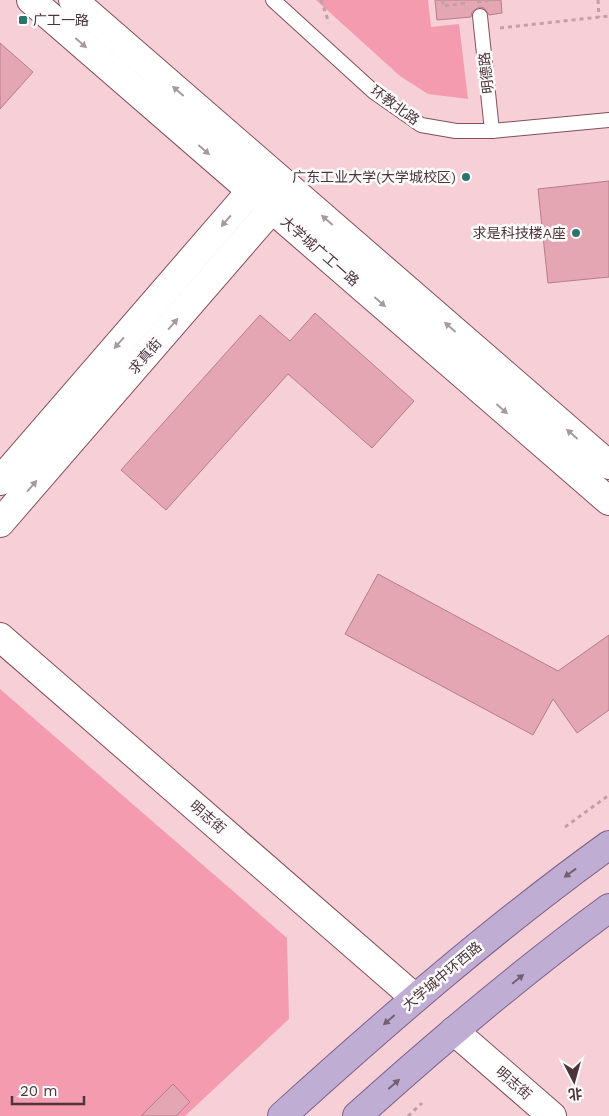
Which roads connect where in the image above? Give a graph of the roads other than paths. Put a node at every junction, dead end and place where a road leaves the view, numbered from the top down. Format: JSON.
{"nodes":[{"id":1,"x":31,"y":0,"type":"edge"},
{"id":2,"x":73,"y":0,"type":"edge"},
{"id":3,"x":273,"y":0,"type":"edge"},
{"id":4,"x":481,"y":23,"type":"road end"},
{"id":5,"x":609,"y":120,"type":"edge"},
{"id":6,"x":492,"y":131,"type":"junction"},
{"id":7,"x":269,"y":170,"type":"junction"},
{"id":8,"x":290,"y":188,"type":"junction"},
{"id":9,"x":252,"y":191,"type":"junction"},
{"id":10,"x":273,"y":209,"type":"junction"},
{"id":11,"x":609,"y":466,"type":"edge"},
{"id":12,"x":0,"y":481,"type":"edge"},
{"id":13,"x":609,"y":502,"type":"edge"},
{"id":14,"x":0,"y":523,"type":"edge"},
{"id":15,"x":0,"y":636,"type":"edge"},
{"id":16,"x":609,"y":845,"type":"edge"},
{"id":17,"x":609,"y":908,"type":"edge"},
{"id":18,"x":415,"y":998,"type":"junction"},
{"id":19,"x":454,"y":1031,"type":"junction"},
{"id":20,"x":282,"y":1116,"type":"edge"},
{"id":21,"x":357,"y":1116,"type":"edge"},
{"id":22,"x":552,"y":1116,"type":"edge"}],
"edges":[{"from":1,"to":9,"type":"street","name":"大学城广工一路","one_way":true},
{"from":7,"to":2,"type":"street","name":"大学城广工一路","one_way":true},
{"from":3,"to":6,"type":"lane","name":"环教北路"},
{"from":4,"to":6,"type":"lane","name":"明德路"},
{"from":5,"to":6,"type":"lane","name":"环教北路"},
{"from":7,"to":8,"type":"street","name":"大学城广工一路"},
{"from":7,"to":9,"type":"street","name":"求真街"},
{"from":8,"to":10,"type":"street","name":"求真街"},
{"from":11,"to":8,"type":"street","name":"大学城广工一路","one_way":true},
{"from":9,"to":10,"type":"street","name":"大学城广工一路"},
{"from":9,"to":12,"type":"street","name":"求真街","one_way":true},
{"from":10,"to":13,"type":"street","name":"大学城广工一路","one_way":true},
{"from":14,"to":10,"type":"street","name":"求真街","one_way":true},
{"from":15,"to":18,"type":"street","name":"明志街"},
{"from":16,"to":18,"type":"main road","name":"大学城中环西路","one_way":true},
{"from":19,"to":17,"type":"main road","one_way":true},
{"from":18,"to":20,"type":"main road","name":"大学城中环西路","one_way":true},
{"from":21,"to":19,"type":"main road","one_way":true},
{"from":19,"to":22,"type":"street","name":"明志街"}]}
